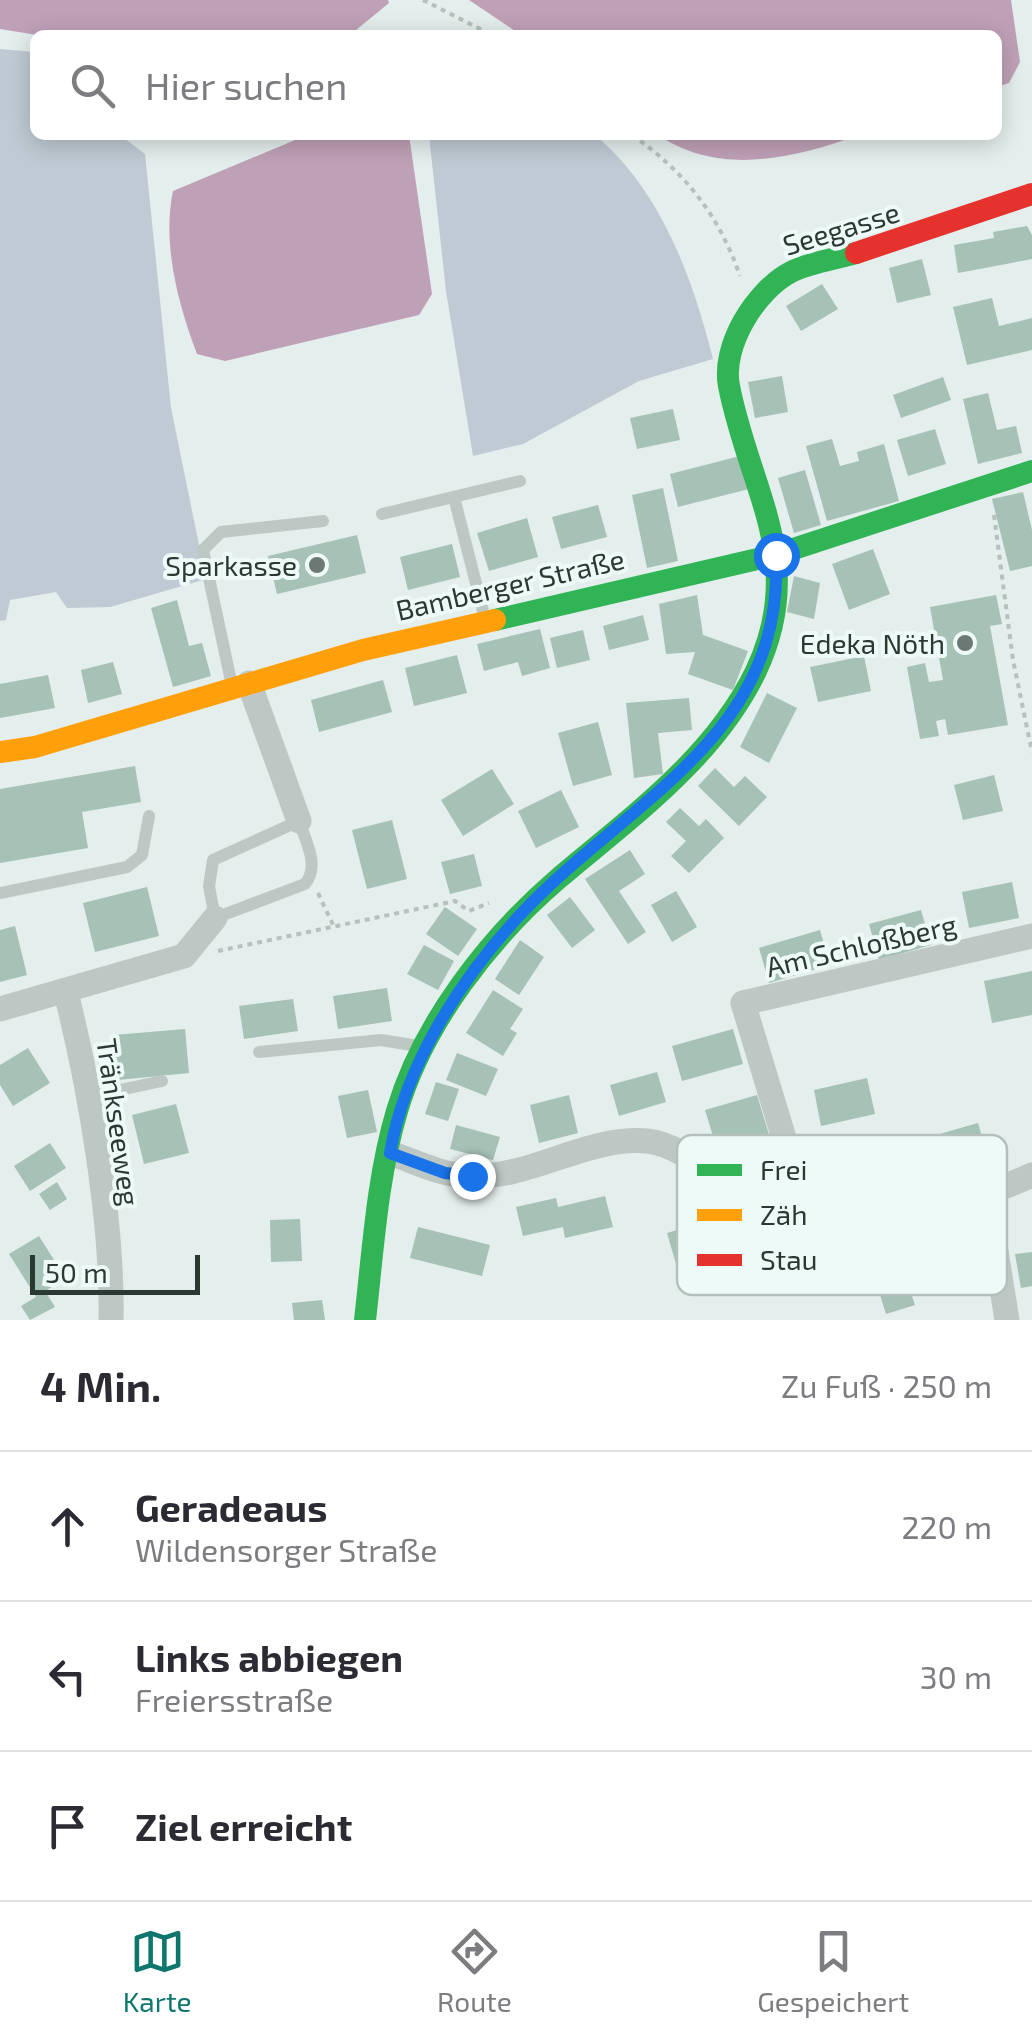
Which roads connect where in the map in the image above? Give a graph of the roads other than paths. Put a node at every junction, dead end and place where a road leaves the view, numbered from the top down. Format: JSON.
{"nodes":[{"id":1,"x":1032,"y":194,"type":"edge"},
{"id":2,"x":1032,"y":471,"type":"edge"},
{"id":3,"x":520,"y":481,"type":"dead end"},
{"id":4,"x":454,"y":497,"type":"junction"},
{"id":5,"x":382,"y":514,"type":"dead end"},
{"id":6,"x":323,"y":521,"type":"dead end"},
{"id":7,"x":776,"y":555,"type":"junction"},
{"id":8,"x":485,"y":619,"type":"junction"},
{"id":9,"x":241,"y":685,"type":"junction"},
{"id":10,"x":0,"y":752,"type":"edge"},
{"id":11,"x":149,"y":816,"type":"dead end"},
{"id":12,"x":299,"y":821,"type":"junction"},
{"id":13,"x":0,"y":893,"type":"edge"},
{"id":14,"x":216,"y":918,"type":"junction"},
{"id":15,"x":1032,"y":936,"type":"edge"},
{"id":16,"x":66,"y":993,"type":"junction"},
{"id":17,"x":0,"y":1009,"type":"edge"},
{"id":18,"x":425,"y":1049,"type":"junction"},
{"id":19,"x":259,"y":1052,"type":"dead end"},
{"id":20,"x":162,"y":1081,"type":"dead end"},
{"id":21,"x":88,"y":1097,"type":"junction"},
{"id":22,"x":783,"y":1135,"type":"edge"},
{"id":23,"x":390,"y":1153,"type":"junction"},
{"id":24,"x":677,"y":1154,"type":"edge"},
{"id":25,"x":1032,"y":1175,"type":"edge"},
{"id":26,"x":1007,"y":1186,"type":"edge"},
{"id":27,"x":1003,"y":1295,"type":"edge"},
{"id":28,"x":111,"y":1320,"type":"edge"},
{"id":29,"x":366,"y":1320,"type":"edge"},
{"id":30,"x":1007,"y":1320,"type":"edge"}],
"edges":[{"from":1,"to":7,"type":"street","name":"Seegasse"},
{"from":2,"to":7,"type":"street","name":"Bamberger Straße"},
{"from":3,"to":4,"type":"lane"},
{"from":4,"to":5,"type":"lane"},
{"from":4,"to":8,"type":"lane"},
{"from":6,"to":9,"type":"lane"},
{"from":7,"to":8,"type":"street","name":"Bamberger Straße"},
{"from":7,"to":18,"type":"street","name":"Seegasse"},
{"from":8,"to":9,"type":"street","name":"Bamberger Straße"},
{"from":9,"to":10,"type":"street","name":"Bamberger Straße"},
{"from":9,"to":12,"type":"street"},
{"from":11,"to":13,"type":"lane"},
{"from":12,"to":14,"type":"lane"},
{"from":12,"to":14,"type":"lane"},
{"from":14,"to":16,"type":"street"},
{"from":15,"to":22,"type":"street","name":"Am Schloßberg"},
{"from":16,"to":17,"type":"street"},
{"from":16,"to":21,"type":"street","name":"Tränkseeweg"},
{"from":18,"to":19,"type":"lane"},
{"from":18,"to":23,"type":"street","name":"Seegasse"},
{"from":20,"to":21,"type":"lane"},
{"from":21,"to":28,"type":"street","name":"Tränkseeweg"},
{"from":23,"to":24,"type":"street"},
{"from":23,"to":29,"type":"street","name":"Seegasse"},
{"from":25,"to":26,"type":"street"},
{"from":27,"to":30,"type":"street"}]}
